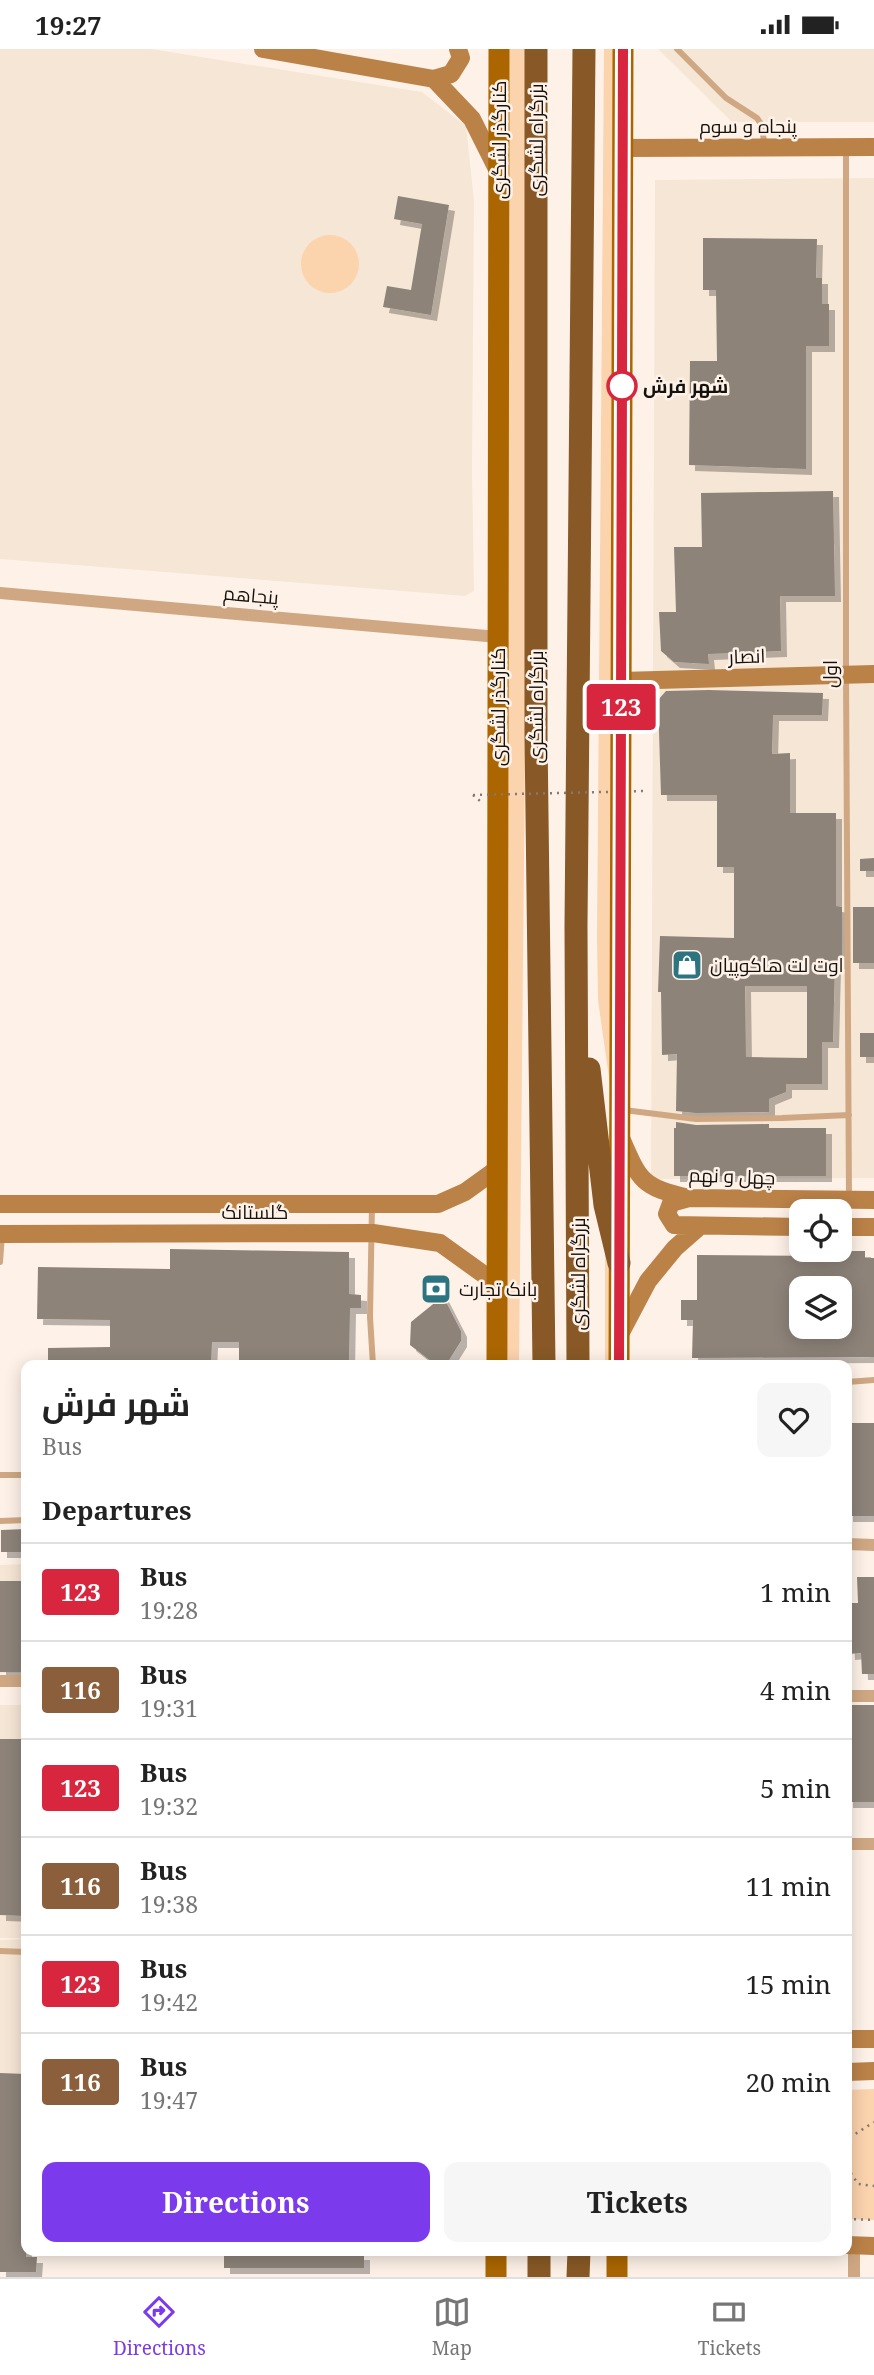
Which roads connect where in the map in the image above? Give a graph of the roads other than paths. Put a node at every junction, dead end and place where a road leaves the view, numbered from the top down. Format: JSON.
{"nodes":[{"id":1,"x":263,"y":49,"type":"edge"},
{"id":2,"x":458,"y":49,"type":"edge"},
{"id":3,"x":499,"y":49,"type":"edge"},
{"id":4,"x":536,"y":49,"type":"edge"},
{"id":5,"x":583,"y":49,"type":"edge"},
{"id":6,"x":589,"y":49,"type":"edge"},
{"id":7,"x":623,"y":49,"type":"edge"},
{"id":8,"x":677,"y":49,"type":"edge"},
{"id":9,"x":434,"y":79,"type":"junction"},
{"id":10,"x":584,"y":90,"type":"junction"},
{"id":11,"x":846,"y":147,"type":"junction"},
{"id":12,"x":874,"y":147,"type":"edge"},
{"id":13,"x":622,"y":148,"type":"junction"},
{"id":14,"x":765,"y":148,"type":"junction"},
{"id":15,"x":498,"y":171,"type":"junction"},
{"id":16,"x":0,"y":593,"type":"edge"},
{"id":17,"x":498,"y":637,"type":"junction"},
{"id":18,"x":846,"y":674,"type":"junction"},
{"id":19,"x":874,"y":674,"type":"edge"},
{"id":20,"x":621,"y":681,"type":"junction"},
{"id":21,"x":576,"y":961,"type":"junction"},
{"id":22,"x":620,"y":1110,"type":"junction"},
{"id":23,"x":849,"y":1115,"type":"junction"},
{"id":24,"x":620,"y":1135,"type":"junction"},
{"id":25,"x":497,"y":1169,"type":"junction"},
{"id":26,"x":689,"y":1198,"type":"junction"},
{"id":27,"x":789,"y":1199,"type":"edge"},
{"id":28,"x":849,"y":1199,"type":"edge"},
{"id":29,"x":852,"y":1200,"type":"edge"},
{"id":30,"x":874,"y":1200,"type":"edge"},
{"id":31,"x":372,"y":1203,"type":"junction"},
{"id":32,"x":0,"y":1204,"type":"edge"},
{"id":33,"x":699,"y":1227,"type":"junction"},
{"id":34,"x":789,"y":1227,"type":"edge"},
{"id":35,"x":852,"y":1227,"type":"edge"},
{"id":36,"x":874,"y":1227,"type":"edge"},
{"id":37,"x":373,"y":1233,"type":"junction"},
{"id":38,"x":1,"y":1234,"type":"edge"},
{"id":39,"x":0,"y":1262,"type":"edge"},
{"id":40,"x":619,"y":1263,"type":"junction"},
{"id":41,"x":497,"y":1283,"type":"junction"},
{"id":42,"x":545,"y":1324,"type":"junction"},
{"id":43,"x":619,"y":1336,"type":"junction"},
{"id":44,"x":373,"y":1360,"type":"edge"},
{"id":45,"x":497,"y":1360,"type":"edge"},
{"id":46,"x":538,"y":1360,"type":"edge"},
{"id":47,"x":544,"y":1360,"type":"edge"},
{"id":48,"x":578,"y":1360,"type":"edge"},
{"id":49,"x":619,"y":1360,"type":"edge"},
{"id":50,"x":874,"y":1380,"type":"edge"},
{"id":51,"x":852,"y":1382,"type":"edge"},
{"id":52,"x":0,"y":1475,"type":"edge"},
{"id":53,"x":21,"y":1475,"type":"edge"},
{"id":54,"x":21,"y":1520,"type":"edge"},
{"id":55,"x":0,"y":1521,"type":"edge"},
{"id":56,"x":852,"y":1545,"type":"edge"},
{"id":57,"x":874,"y":1545,"type":"edge"},
{"id":58,"x":0,"y":1681,"type":"edge"},
{"id":59,"x":21,"y":1681,"type":"edge"},
{"id":60,"x":852,"y":1696,"type":"edge"},
{"id":61,"x":874,"y":1696,"type":"edge"},
{"id":62,"x":852,"y":1844,"type":"edge"},
{"id":63,"x":874,"y":1844,"type":"edge"},
{"id":64,"x":0,"y":1951,"type":"edge"},
{"id":65,"x":21,"y":1951,"type":"edge"},
{"id":66,"x":852,"y":2039,"type":"edge"},
{"id":67,"x":874,"y":2039,"type":"edge"},
{"id":68,"x":874,"y":2071,"type":"edge"},
{"id":69,"x":852,"y":2072,"type":"edge"},
{"id":70,"x":852,"y":2245,"type":"edge"},
{"id":71,"x":874,"y":2245,"type":"edge"},
{"id":72,"x":540,"y":2256,"type":"edge"},
{"id":73,"x":579,"y":2256,"type":"edge"},
{"id":74,"x":617,"y":2256,"type":"edge"},
{"id":75,"x":851,"y":2256,"type":"edge"},
{"id":76,"x":539,"y":2277,"type":"edge"},
{"id":77,"x":578,"y":2277,"type":"edge"},
{"id":78,"x":617,"y":2277,"type":"edge"},
{"id":79,"x":854,"y":2277,"type":"edge"}],
"edges":[{"from":1,"to":9,"type":"street"},
{"from":2,"to":9,"type":"street"},
{"from":3,"to":15,"type":"main road","name":"کنارگذر لشگری"},
{"from":4,"to":42,"type":"highway","name":"بزرگراه لشگری"},
{"from":5,"to":10,"type":"highway","name":"بزرگراه لشگری"},
{"from":6,"to":10,"type":"highway"},
{"from":7,"to":13,"type":"main road"},
{"from":8,"to":14,"type":"lane"},
{"from":9,"to":15,"type":"street"},
{"from":10,"to":21,"type":"highway","name":"بزرگراه لشگری"},
{"from":11,"to":12,"type":"street","name":"پنجاه و سوم"},
{"from":11,"to":14,"type":"street","name":"پنجاه و سوم"},
{"from":11,"to":18,"type":"lane","name":"اول"},
{"from":13,"to":14,"type":"street","name":"پنجاه و سوم"},
{"from":13,"to":20,"type":"main road"},
{"from":15,"to":17,"type":"main road","name":"کنارگذر لشگری"},
{"from":16,"to":17,"type":"street","name":"پنجاهم"},
{"from":17,"to":25,"type":"main road","name":"کنارگذر لشگری"},
{"from":18,"to":19,"type":"street","name":"انصار"},
{"from":18,"to":20,"type":"street","name":"انصار"},
{"from":18,"to":23,"type":"lane","name":"اول"},
{"from":20,"to":22,"type":"main road"},
{"from":21,"to":40,"type":"highway"},
{"from":21,"to":48,"type":"highway","name":"بزرگراه لشگری"},
{"from":22,"to":23,"type":"lane"},
{"from":22,"to":24,"type":"main road"},
{"from":23,"to":28,"type":"lane","name":"اول"},
{"from":24,"to":26,"type":"street","name":"چهل و نهم"},
{"from":24,"to":40,"type":"main road"},
{"from":25,"to":31,"type":"street","name":"گلستانک"},
{"from":25,"to":41,"type":"main road","name":"کنارگذر لشگری"},
{"from":26,"to":27,"type":"street","name":"چهل و نهم"},
{"from":26,"to":33,"type":"street"},
{"from":29,"to":30,"type":"street","name":"چهل و نهم"},
{"from":31,"to":32,"type":"street","name":"گلستانک"},
{"from":31,"to":37,"type":"lane"},
{"from":33,"to":34,"type":"street"},
{"from":33,"to":43,"type":"street"},
{"from":35,"to":36,"type":"street"},
{"from":37,"to":38,"type":"street","name":"گلستانک"},
{"from":37,"to":41,"type":"street","name":"گلستانک"},
{"from":37,"to":44,"type":"lane"},
{"from":38,"to":39,"type":"lane"},
{"from":40,"to":43,"type":"main road"},
{"from":41,"to":45,"type":"main road","name":"کنارگذر لشگری"},
{"from":42,"to":46,"type":"main road"},
{"from":42,"to":47,"type":"highway","name":"بزرگراه لشگری"},
{"from":43,"to":49,"type":"main road"},
{"from":50,"to":51,"type":"lane"},
{"from":52,"to":53,"type":"lane"},
{"from":54,"to":55,"type":"lane"},
{"from":56,"to":57,"type":"street"},
{"from":58,"to":59,"type":"street"},
{"from":60,"to":61,"type":"street"},
{"from":62,"to":63,"type":"street"},
{"from":64,"to":65,"type":"lane"},
{"from":66,"to":67,"type":"street"},
{"from":68,"to":69,"type":"street"},
{"from":70,"to":71,"type":"street"},
{"from":72,"to":76,"type":"highway"},
{"from":73,"to":77,"type":"highway"},
{"from":74,"to":78,"type":"main road"},
{"from":75,"to":79,"type":"street"}]}
